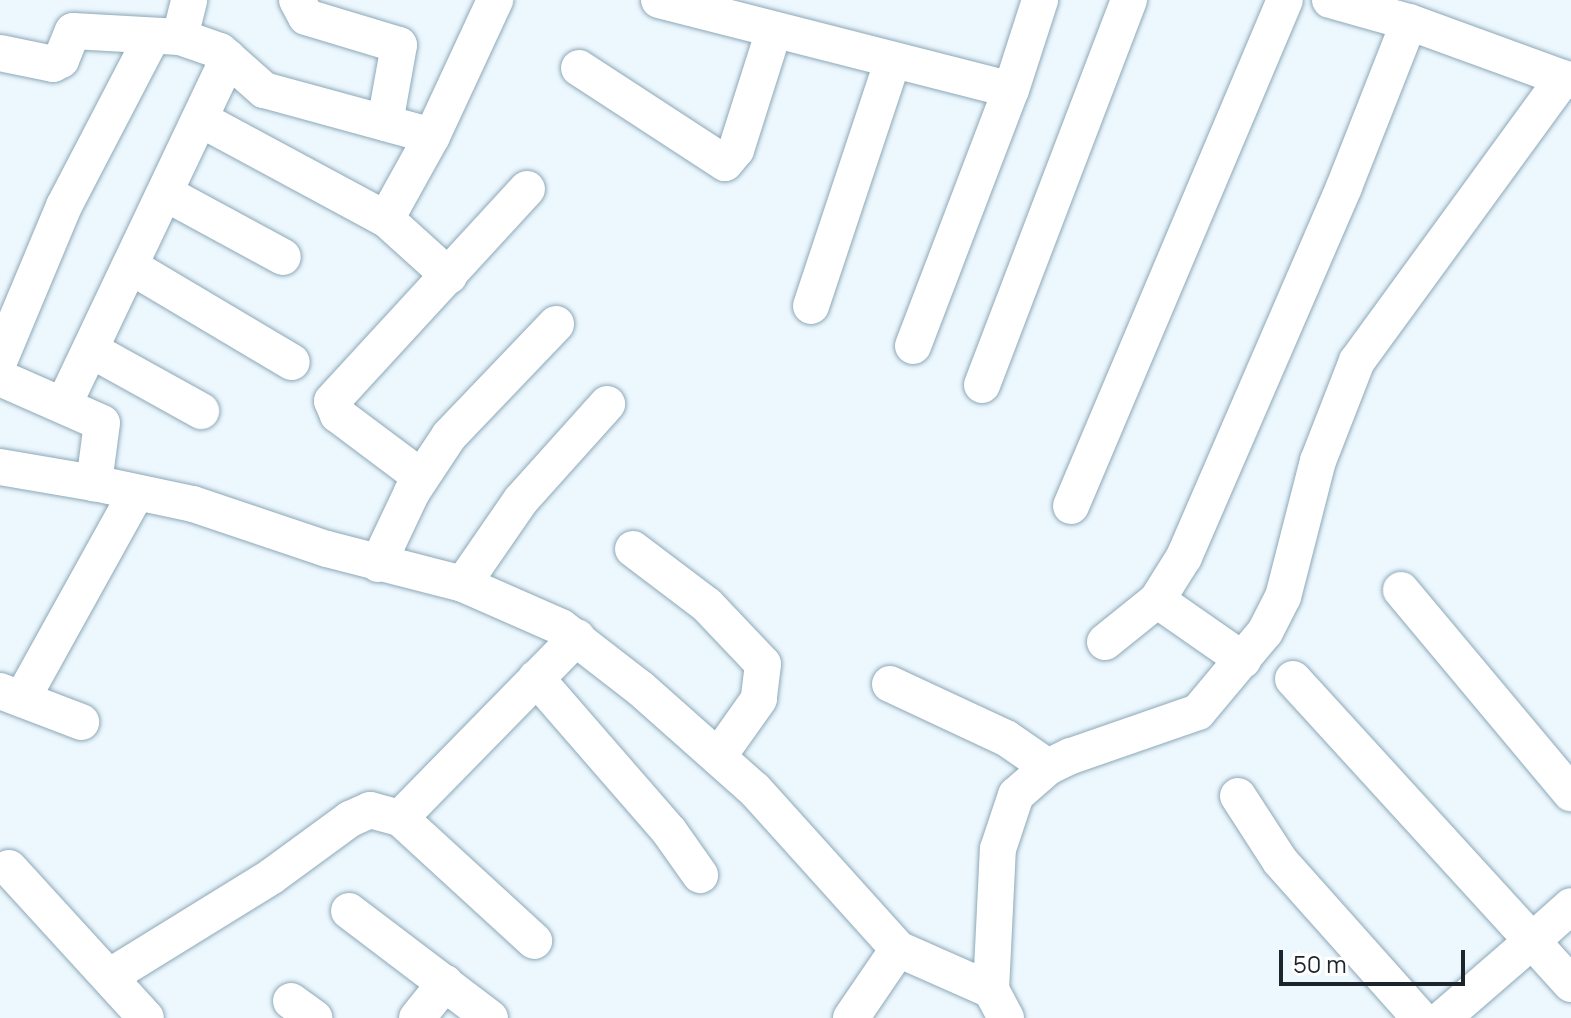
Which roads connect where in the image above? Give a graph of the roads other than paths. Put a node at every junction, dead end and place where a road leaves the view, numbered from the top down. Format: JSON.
{"nodes":[{"id":1,"x":189,"y":0,"type":"edge"},
{"id":2,"x":297,"y":0,"type":"edge"},
{"id":3,"x":495,"y":0,"type":"edge"},
{"id":4,"x":659,"y":0,"type":"edge"},
{"id":5,"x":1040,"y":0,"type":"edge"},
{"id":6,"x":1129,"y":0,"type":"edge"},
{"id":7,"x":1285,"y":0,"type":"edge"},
{"id":8,"x":1339,"y":1,"type":"edge"},
{"id":9,"x":1426,"y":18,"type":"edge"},
{"id":10,"x":774,"y":30,"type":"junction"},
{"id":11,"x":166,"y":38,"type":"junction"},
{"id":12,"x":0,"y":53,"type":"edge"},
{"id":13,"x":228,"y":58,"type":"junction"},
{"id":14,"x":893,"y":60,"type":"junction"},
{"id":15,"x":579,"y":68,"type":"dead end"},
{"id":16,"x":1567,"y":80,"type":"edge"},
{"id":17,"x":1011,"y":90,"type":"junction"},
{"id":18,"x":200,"y":119,"type":"junction"},
{"id":19,"x":385,"y":123,"type":"junction"},
{"id":20,"x":432,"y":136,"type":"junction"},
{"id":21,"x":527,"y":189,"type":"dead end"},
{"id":22,"x":165,"y":193,"type":"junction"},
{"id":23,"x":386,"y":219,"type":"junction"},
{"id":24,"x":283,"y":257,"type":"dead end"},
{"id":25,"x":130,"y":266,"type":"junction"},
{"id":26,"x":449,"y":276,"type":"junction"},
{"id":27,"x":811,"y":306,"type":"dead end"},
{"id":28,"x":556,"y":324,"type":"dead end"},
{"id":29,"x":913,"y":346,"type":"dead end"},
{"id":30,"x":91,"y":350,"type":"junction"},
{"id":31,"x":0,"y":359,"type":"edge"},
{"id":32,"x":292,"y":362,"type":"dead end"},
{"id":33,"x":0,"y":378,"type":"edge"},
{"id":34,"x":982,"y":385,"type":"dead end"},
{"id":35,"x":64,"y":404,"type":"junction"},
{"id":36,"x":607,"y":404,"type":"dead end"},
{"id":37,"x":201,"y":411,"type":"dead end"},
{"id":38,"x":0,"y":467,"type":"edge"},
{"id":39,"x":421,"y":477,"type":"junction"},
{"id":40,"x":94,"y":483,"type":"junction"},
{"id":41,"x":136,"y":493,"type":"junction"},
{"id":42,"x":1071,"y":506,"type":"dead end"},
{"id":43,"x":633,"y":549,"type":"dead end"},
{"id":44,"x":378,"y":564,"type":"junction"},
{"id":45,"x":463,"y":584,"type":"junction"},
{"id":46,"x":1401,"y":590,"type":"dead end"},
{"id":47,"x":1157,"y":600,"type":"junction"},
{"id":48,"x":556,"y":625,"type":"junction"},
{"id":49,"x":1105,"y":642,"type":"dead end"},
{"id":50,"x":1243,"y":660,"type":"junction"},
{"id":51,"x":536,"y":678,"type":"junction"},
{"id":52,"x":1293,"y":679,"type":"dead end"},
{"id":53,"x":890,"y":684,"type":"dead end"},
{"id":54,"x":11,"y":695,"type":"edge"},
{"id":55,"x":81,"y":722,"type":"dead end"},
{"id":56,"x":718,"y":757,"type":"junction"},
{"id":57,"x":1059,"y":761,"type":"junction"},
{"id":58,"x":1571,"y":793,"type":"edge"},
{"id":59,"x":1238,"y":796,"type":"dead end"},
{"id":60,"x":400,"y":818,"type":"junction"},
{"id":61,"x":9,"y":868,"type":"dead end"},
{"id":62,"x":700,"y":875,"type":"dead end"},
{"id":63,"x":1571,"y":906,"type":"edge"},
{"id":64,"x":349,"y":911,"type":"dead end"},
{"id":65,"x":534,"y":941,"type":"dead end"},
{"id":66,"x":1532,"y":941,"type":"junction"},
{"id":67,"x":898,"y":949,"type":"junction"},
{"id":68,"x":112,"y":975,"type":"junction"},
{"id":69,"x":445,"y":983,"type":"junction"},
{"id":70,"x":1571,"y":984,"type":"edge"},
{"id":71,"x":998,"y":1004,"type":"edge"},
{"id":72,"x":146,"y":1018,"type":"edge"},
{"id":73,"x":417,"y":1018,"type":"edge"},
{"id":74,"x":490,"y":1018,"type":"edge"},
{"id":75,"x":851,"y":1018,"type":"edge"},
{"id":76,"x":1420,"y":1018,"type":"edge"},
{"id":77,"x":1443,"y":1018,"type":"edge"}],
"edges":[{"from":1,"to":11,"type":"street"},
{"from":2,"to":19,"type":"street"},
{"from":3,"to":20,"type":"street"},
{"from":4,"to":10,"type":"street"},
{"from":5,"to":17,"type":"street"},
{"from":6,"to":34,"type":"street"},
{"from":7,"to":42,"type":"street"},
{"from":8,"to":9,"type":"street"},
{"from":9,"to":16,"type":"street"},
{"from":9,"to":47,"type":"street"},
{"from":10,"to":14,"type":"street"},
{"from":10,"to":15,"type":"street"},
{"from":11,"to":12,"type":"street"},
{"from":11,"to":13,"type":"street"},
{"from":11,"to":31,"type":"street"},
{"from":13,"to":18,"type":"street"},
{"from":13,"to":19,"type":"street"},
{"from":14,"to":17,"type":"street"},
{"from":14,"to":27,"type":"street"},
{"from":16,"to":50,"type":"street"},
{"from":17,"to":29,"type":"street"},
{"from":18,"to":22,"type":"street"},
{"from":18,"to":23,"type":"street"},
{"from":19,"to":20,"type":"street"},
{"from":20,"to":23,"type":"street"},
{"from":21,"to":26,"type":"street"},
{"from":22,"to":24,"type":"street"},
{"from":22,"to":25,"type":"street"},
{"from":23,"to":26,"type":"street"},
{"from":25,"to":30,"type":"street"},
{"from":25,"to":32,"type":"street"},
{"from":26,"to":39,"type":"street"},
{"from":28,"to":39,"type":"street"},
{"from":30,"to":35,"type":"street"},
{"from":30,"to":37,"type":"street"},
{"from":33,"to":35,"type":"street"},
{"from":35,"to":40,"type":"street"},
{"from":36,"to":45,"type":"street"},
{"from":38,"to":40,"type":"street"},
{"from":39,"to":44,"type":"street"},
{"from":40,"to":41,"type":"street"},
{"from":41,"to":44,"type":"street"},
{"from":41,"to":54,"type":"street"},
{"from":43,"to":56,"type":"street"},
{"from":44,"to":45,"type":"street"},
{"from":45,"to":48,"type":"street"},
{"from":46,"to":58,"type":"street"},
{"from":47,"to":49,"type":"street"},
{"from":47,"to":50,"type":"street"},
{"from":48,"to":51,"type":"street"},
{"from":48,"to":56,"type":"street"},
{"from":50,"to":57,"type":"street"},
{"from":51,"to":60,"type":"street"},
{"from":51,"to":62,"type":"street"},
{"from":52,"to":66,"type":"street"},
{"from":53,"to":57,"type":"street"},
{"from":54,"to":55,"type":"street"},
{"from":56,"to":67,"type":"street"},
{"from":57,"to":71,"type":"street"},
{"from":59,"to":76,"type":"street"},
{"from":60,"to":65,"type":"street"},
{"from":60,"to":68,"type":"street"},
{"from":61,"to":68,"type":"street"},
{"from":63,"to":66,"type":"street"},
{"from":64,"to":69,"type":"street"},
{"from":66,"to":70,"type":"street"},
{"from":66,"to":77,"type":"street"},
{"from":67,"to":71,"type":"street"},
{"from":67,"to":75,"type":"street"},
{"from":68,"to":72,"type":"street"},
{"from":69,"to":73,"type":"street"},
{"from":69,"to":74,"type":"street"}]}
